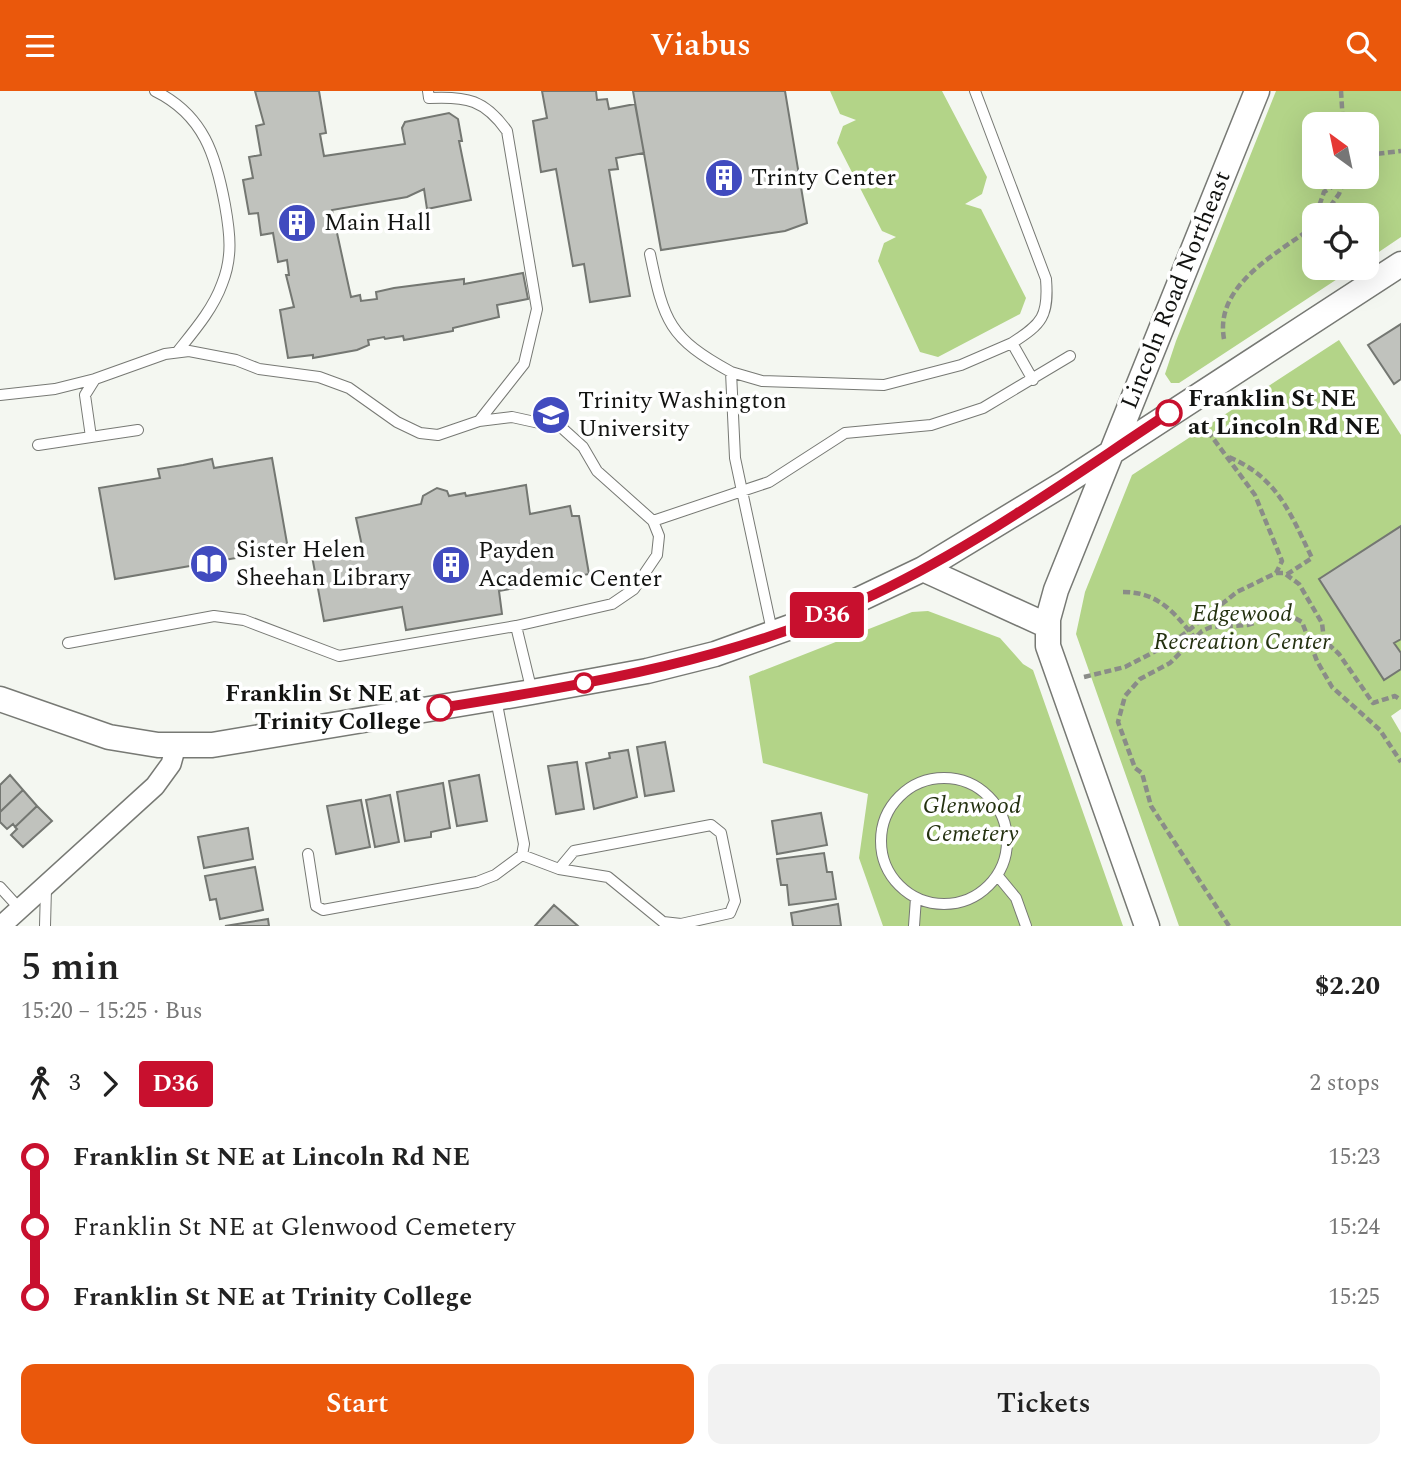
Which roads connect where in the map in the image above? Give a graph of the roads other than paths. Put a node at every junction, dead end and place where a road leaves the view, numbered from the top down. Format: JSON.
{"nodes":[{"id":1,"x":155,"y":91,"type":"edge"},
{"id":2,"x":428,"y":91,"type":"edge"},
{"id":3,"x":975,"y":91,"type":"edge"},
{"id":4,"x":1257,"y":91,"type":"edge"},
{"id":5,"x":650,"y":254,"type":"dead end"},
{"id":6,"x":1401,"y":264,"type":"edge"},
{"id":7,"x":1012,"y":343,"type":"junction"},
{"id":8,"x":178,"y":351,"type":"junction"},
{"id":9,"x":1070,"y":356,"type":"dead end"},
{"id":10,"x":731,"y":372,"type":"junction"},
{"id":11,"x":95,"y":379,"type":"junction"},
{"id":12,"x":1033,"y":380,"type":"junction"},
{"id":13,"x":0,"y":395,"type":"edge"},
{"id":14,"x":479,"y":421,"type":"junction"},
{"id":15,"x":138,"y":430,"type":"dead end"},
{"id":16,"x":91,"y":437,"type":"junction"},
{"id":17,"x":38,"y":445,"type":"dead end"},
{"id":18,"x":1111,"y":451,"type":"junction"},
{"id":19,"x":742,"y":491,"type":"junction"},
{"id":20,"x":653,"y":521,"type":"junction"},
{"id":21,"x":923,"y":569,"type":"junction"},
{"id":22,"x":516,"y":626,"type":"junction"},
{"id":23,"x":1048,"y":626,"type":"junction"},
{"id":24,"x":773,"y":636,"type":"junction"},
{"id":25,"x":68,"y":643,"type":"dead end"},
{"id":26,"x":0,"y":681,"type":"edge"},
{"id":27,"x":532,"y":692,"type":"junction"},
{"id":28,"x":0,"y":699,"type":"edge"},
{"id":29,"x":495,"y":699,"type":"junction"},
{"id":30,"x":33,"y":710,"type":"junction"},
{"id":31,"x":176,"y":746,"type":"junction"},
{"id":32,"x":308,"y":854,"type":"dead end"},
{"id":33,"x":523,"y":855,"type":"junction"},
{"id":34,"x":559,"y":869,"type":"junction"},
{"id":35,"x":998,"y":875,"type":"junction"},
{"id":36,"x":47,"y":884,"type":"junction"},
{"id":37,"x":0,"y":887,"type":"edge"},
{"id":38,"x":916,"y":898,"type":"junction"},
{"id":39,"x":20,"y":909,"type":"junction"},
{"id":40,"x":1,"y":926,"type":"edge"},
{"id":41,"x":45,"y":926,"type":"edge"},
{"id":42,"x":914,"y":926,"type":"edge"},
{"id":43,"x":1026,"y":926,"type":"edge"},
{"id":44,"x":1147,"y":926,"type":"edge"}],
"edges":[{"from":1,"to":8,"type":"lane"},
{"from":2,"to":14,"type":"lane"},
{"from":3,"to":7,"type":"lane"},
{"from":4,"to":18,"type":"street","name":"Lincoln Road Northeast"},
{"from":5,"to":10,"type":"lane"},
{"from":6,"to":18,"type":"street"},
{"from":7,"to":10,"type":"lane"},
{"from":7,"to":12,"type":"lane"},
{"from":8,"to":11,"type":"lane"},
{"from":8,"to":14,"type":"lane"},
{"from":9,"to":12,"type":"lane"},
{"from":10,"to":19,"type":"lane"},
{"from":11,"to":13,"type":"lane"},
{"from":11,"to":16,"type":"lane"},
{"from":12,"to":19,"type":"lane"},
{"from":14,"to":20,"type":"lane"},
{"from":15,"to":16,"type":"lane"},
{"from":16,"to":17,"type":"lane"},
{"from":18,"to":21,"type":"street"},
{"from":18,"to":23,"type":"street","name":"Lincoln Road Northeast"},
{"from":19,"to":20,"type":"lane"},
{"from":19,"to":24,"type":"lane"},
{"from":20,"to":22,"type":"lane"},
{"from":21,"to":23,"type":"street"},
{"from":21,"to":24,"type":"street"},
{"from":22,"to":25,"type":"lane"},
{"from":22,"to":27,"type":"lane"},
{"from":23,"to":44,"type":"street","name":"Lincoln Road Northeast"},
{"from":24,"to":27,"type":"street"},
{"from":26,"to":30,"type":"street"},
{"from":27,"to":29,"type":"street"},
{"from":28,"to":30,"type":"street"},
{"from":29,"to":31,"type":"street"},
{"from":29,"to":33,"type":"lane"},
{"from":30,"to":31,"type":"street"},
{"from":31,"to":36,"type":"street"},
{"from":32,"to":33,"type":"lane"},
{"from":33,"to":34,"type":"lane"},
{"from":34,"to":34,"type":"lane"},
{"from":35,"to":38,"type":"lane"},
{"from":35,"to":38,"type":"lane"},
{"from":35,"to":43,"type":"lane"},
{"from":36,"to":39,"type":"street"},
{"from":36,"to":41,"type":"lane"},
{"from":37,"to":39,"type":"lane"},
{"from":38,"to":42,"type":"lane"},
{"from":39,"to":40,"type":"street"}]}
